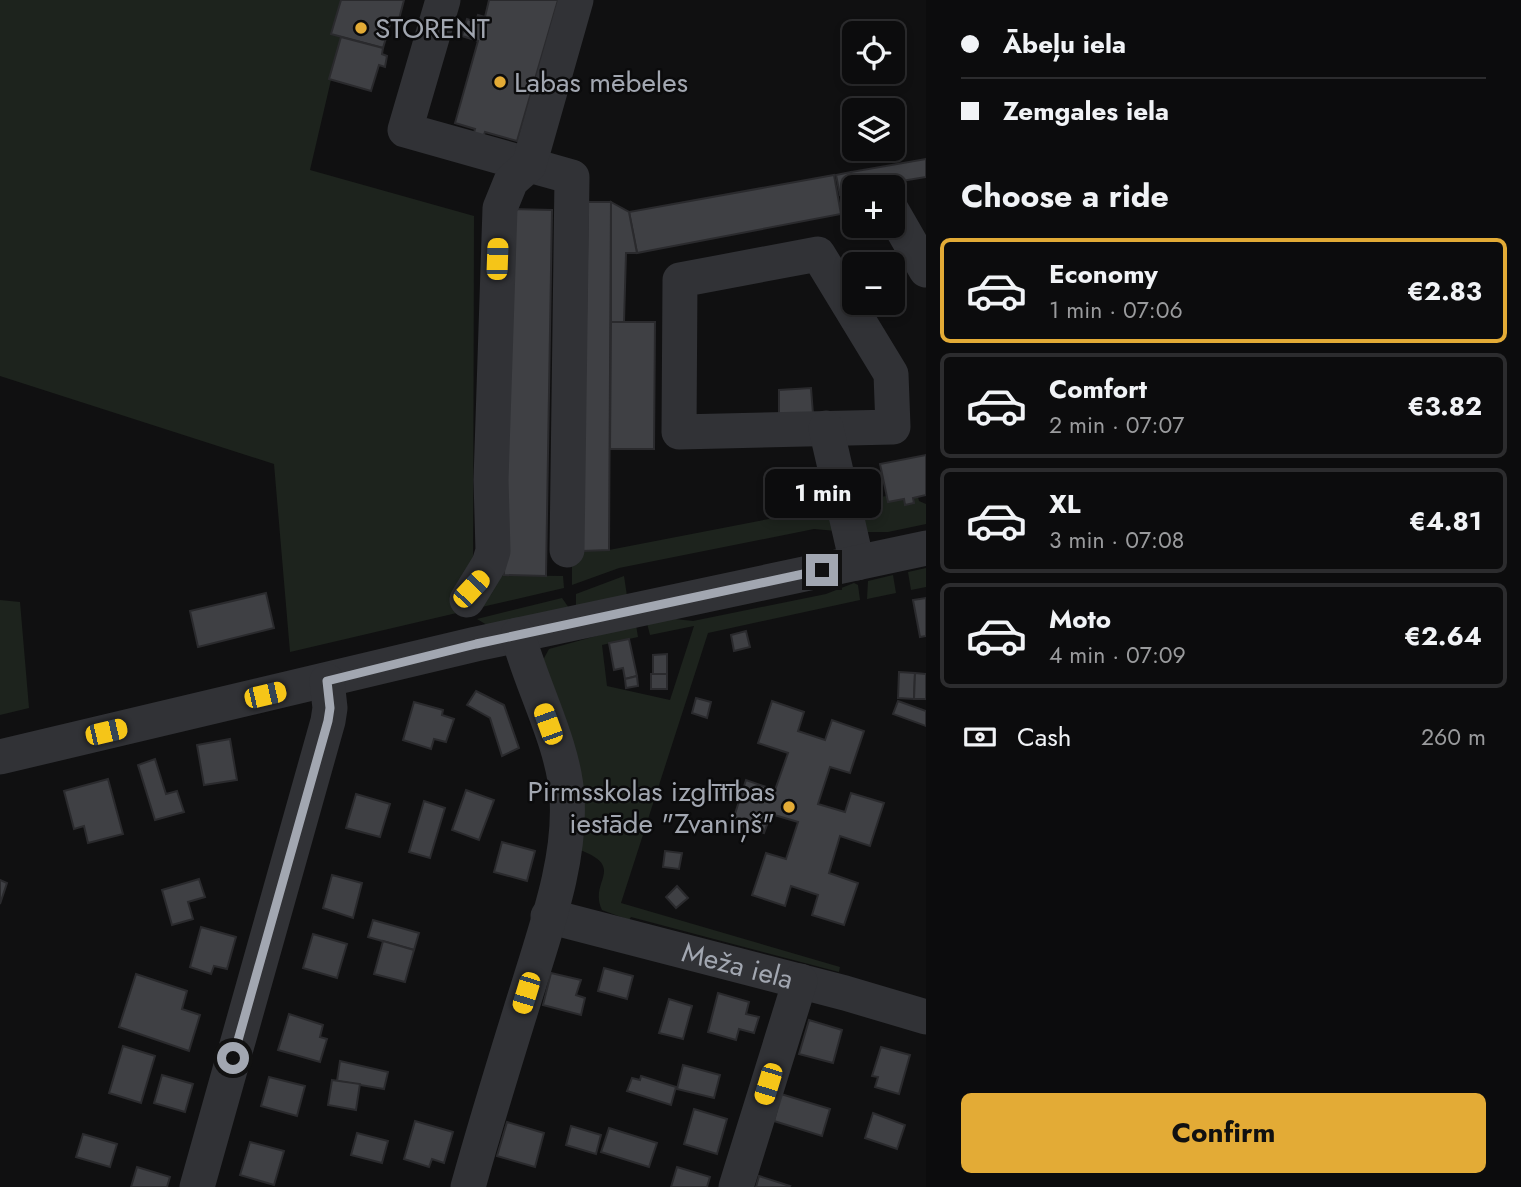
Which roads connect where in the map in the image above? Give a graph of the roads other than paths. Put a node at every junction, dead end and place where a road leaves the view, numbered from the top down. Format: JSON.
{"nodes":[{"id":1,"x":443,"y":0,"type":"edge"},
{"id":2,"x":576,"y":0,"type":"edge"},
{"id":3,"x":529,"y":165,"type":"junction"},
{"id":4,"x":905,"y":234,"type":"edge"},
{"id":5,"x":926,"y":270,"type":"edge"},
{"id":6,"x":826,"y":428,"type":"junction"},
{"id":7,"x":926,"y":548,"type":"edge"},
{"id":8,"x":567,"y":550,"type":"dead end"},
{"id":9,"x":858,"y":563,"type":"junction"},
{"id":10,"x":518,"y":635,"type":"junction"},
{"id":11,"x":476,"y":644,"type":"junction"},
{"id":12,"x":327,"y":681,"type":"junction"},
{"id":13,"x":0,"y":757,"type":"edge"},
{"id":14,"x":548,"y":916,"type":"junction"},
{"id":15,"x":800,"y":981,"type":"junction"},
{"id":16,"x":926,"y":1017,"type":"edge"},
{"id":17,"x":197,"y":1187,"type":"edge"},
{"id":18,"x":468,"y":1187,"type":"edge"},
{"id":19,"x":736,"y":1187,"type":"edge"}],
"edges":[{"from":1,"to":3,"type":"street"},
{"from":2,"to":3,"type":"street"},
{"from":3,"to":8,"type":"street"},
{"from":3,"to":11,"type":"street"},
{"from":4,"to":5,"type":"street"},
{"from":6,"to":6,"type":"street"},
{"from":6,"to":9,"type":"street"},
{"from":7,"to":9,"type":"street"},
{"from":9,"to":10,"type":"street"},
{"from":10,"to":11,"type":"street"},
{"from":10,"to":14,"type":"street"},
{"from":11,"to":12,"type":"street"},
{"from":12,"to":13,"type":"street"},
{"from":12,"to":17,"type":"street"},
{"from":14,"to":15,"type":"street","name":"Meža iela"},
{"from":14,"to":18,"type":"street"},
{"from":15,"to":16,"type":"street","name":"Meža iela"},
{"from":15,"to":19,"type":"street"}]}
